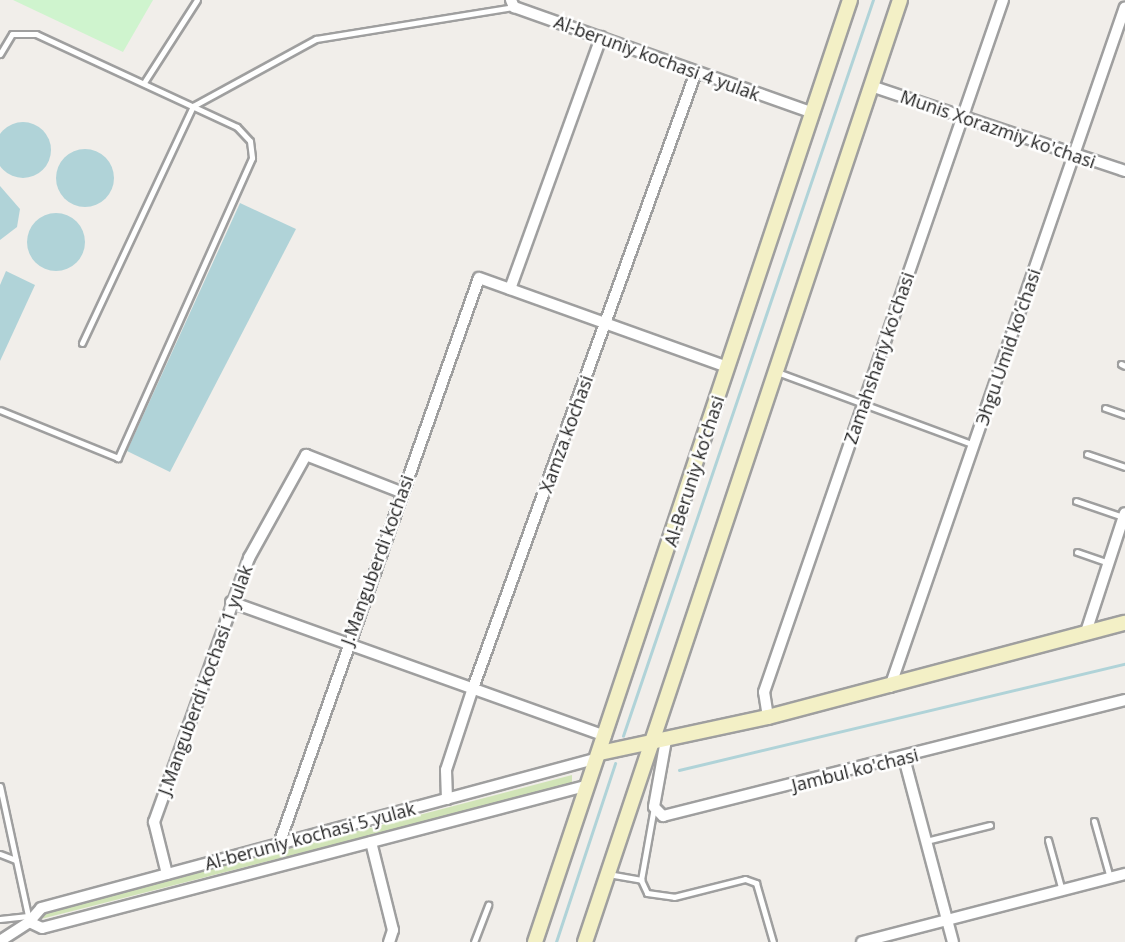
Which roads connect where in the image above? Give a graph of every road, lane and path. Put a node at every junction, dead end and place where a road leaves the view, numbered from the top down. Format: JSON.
{"nodes":[{"id":1,"x":197,"y":0,"type":"edge"},
{"id":2,"x":850,"y":0,"type":"edge"},
{"id":3,"x":900,"y":0,"type":"edge"},
{"id":4,"x":1003,"y":0,"type":"edge"},
{"id":5,"x":513,"y":4,"type":"edge"},
{"id":6,"x":1125,"y":7,"type":"edge"},
{"id":7,"x":601,"y":37,"type":"junction"},
{"id":8,"x":0,"y":54,"type":"edge"},
{"id":9,"x":696,"y":72,"type":"junction"},
{"id":10,"x":145,"y":81,"type":"junction"},
{"id":11,"x":871,"y":86,"type":"junction"},
{"id":12,"x":193,"y":106,"type":"junction"},
{"id":13,"x":813,"y":113,"type":"junction"},
{"id":14,"x":962,"y":117,"type":"junction"},
{"id":15,"x":1074,"y":154,"type":"junction"},
{"id":16,"x":1125,"y":171,"type":"edge"},
{"id":17,"x":510,"y":289,"type":"junction"},
{"id":18,"x":607,"y":324,"type":"junction"},
{"id":19,"x":82,"y":343,"type":"dead end"},
{"id":20,"x":728,"y":367,"type":"junction"},
{"id":21,"x":776,"y":371,"type":"junction"},
{"id":22,"x":863,"y":404,"type":"junction"},
{"id":23,"x":1105,"y":408,"type":"dead end"},
{"id":24,"x":0,"y":410,"type":"edge"},
{"id":25,"x":1125,"y":415,"type":"edge"},
{"id":26,"x":974,"y":445,"type":"junction"},
{"id":27,"x":1087,"y":454,"type":"dead end"},
{"id":28,"x":1125,"y":467,"type":"edge"},
{"id":29,"x":401,"y":492,"type":"junction"},
{"id":30,"x":1076,"y":501,"type":"dead end"},
{"id":31,"x":1124,"y":515,"type":"edge"},
{"id":32,"x":1077,"y":552,"type":"dead end"},
{"id":33,"x":1109,"y":563,"type":"junction"},
{"id":34,"x":232,"y":602,"type":"junction"},
{"id":35,"x":1125,"y":623,"type":"edge"},
{"id":36,"x":1086,"y":632,"type":"junction"},
{"id":37,"x":347,"y":642,"type":"junction"},
{"id":38,"x":890,"y":687,"type":"junction"},
{"id":39,"x":473,"y":688,"type":"junction"},
{"id":40,"x":1125,"y":700,"type":"edge"},
{"id":41,"x":768,"y":717,"type":"junction"},
{"id":42,"x":606,"y":736,"type":"junction"},
{"id":43,"x":659,"y":741,"type":"junction"},
{"id":44,"x":599,"y":756,"type":"junction"},
{"id":45,"x":904,"y":758,"type":"junction"},
{"id":46,"x":589,"y":785,"type":"junction"},
{"id":47,"x":0,"y":786,"type":"edge"},
{"id":48,"x":447,"y":799,"type":"junction"},
{"id":49,"x":2,"y":807,"type":"edge"},
{"id":50,"x":654,"y":807,"type":"junction"},
{"id":51,"x":1094,"y":821,"type":"dead end"},
{"id":52,"x":990,"y":825,"type":"dead end"},
{"id":53,"x":1048,"y":840,"type":"dead end"},
{"id":54,"x":926,"y":841,"type":"junction"},
{"id":55,"x":371,"y":842,"type":"junction"},
{"id":56,"x":279,"y":844,"type":"junction"},
{"id":57,"x":0,"y":854,"type":"edge"},
{"id":58,"x":16,"y":860,"type":"junction"},
{"id":59,"x":167,"y":874,"type":"junction"},
{"id":60,"x":608,"y":874,"type":"junction"},
{"id":61,"x":1125,"y":874,"type":"edge"},
{"id":62,"x":1110,"y":878,"type":"junction"},
{"id":63,"x":641,"y":880,"type":"junction"},
{"id":64,"x":1062,"y":891,"type":"junction"},
{"id":65,"x":488,"y":905,"type":"dead end"},
{"id":66,"x":0,"y":919,"type":"edge"},
{"id":67,"x":29,"y":919,"type":"junction"},
{"id":68,"x":947,"y":921,"type":"junction"},
{"id":69,"x":7,"y":940,"type":"edge"},
{"id":70,"x":391,"y":941,"type":"edge"},
{"id":71,"x":474,"y":942,"type":"edge"},
{"id":72,"x":535,"y":942,"type":"edge"},
{"id":73,"x":586,"y":942,"type":"edge"},
{"id":74,"x":773,"y":942,"type":"edge"},
{"id":75,"x":865,"y":942,"type":"edge"},
{"id":76,"x":953,"y":942,"type":"edge"}],
"edges":[{"from":1,"to":10,"type":"lane"},
{"from":2,"to":13,"type":"main road","name":"Al-Beruniy ko’chasi"},
{"from":3,"to":11,"type":"main road"},
{"from":4,"to":14,"type":"street","name":"Zamahshariy ko'chasi"},
{"from":5,"to":7,"type":"street","name":"Al-beruniy kochasi 4 yulak"},
{"from":5,"to":12,"type":"lane","name":"Al-beruniy kochasi 4 yulak"},
{"from":6,"to":15,"type":"street","name":"Эhgu Umid ko’chasi"},
{"from":7,"to":9,"type":"street","name":"Al-beruniy kochasi 4 yulak"},
{"from":7,"to":17,"type":"street"},
{"from":8,"to":10,"type":"lane"},
{"from":9,"to":13,"type":"street","name":"Al-beruniy kochasi 4 yulak"},
{"from":9,"to":18,"type":"street","name":"Xamza kochasi"},
{"from":10,"to":12,"type":"lane"},
{"from":11,"to":14,"type":"street","name":"Munis Xorazmiy ko'chasi"},
{"from":11,"to":21,"type":"main road"},
{"from":12,"to":19,"type":"lane"},
{"from":12,"to":24,"type":"lane"},
{"from":13,"to":20,"type":"main road","name":"Al-Beruniy ko’chasi"},
{"from":14,"to":15,"type":"street","name":"Munis Xorazmiy ko'chasi"},
{"from":14,"to":22,"type":"street","name":"Zamahshariy ko'chasi"},
{"from":15,"to":16,"type":"street","name":"Munis Xorazmiy ko'chasi"},
{"from":15,"to":26,"type":"street","name":"Эhgu Umid ko’chasi"},
{"from":17,"to":18,"type":"street"},
{"from":17,"to":29,"type":"street","name":"J.Manguberdi kochasi"},
{"from":18,"to":20,"type":"street"},
{"from":18,"to":39,"type":"street","name":"Xamza kochasi"},
{"from":20,"to":42,"type":"main road","name":"Al-Beruniy ko’chasi"},
{"from":21,"to":22,"type":"lane"},
{"from":21,"to":43,"type":"main road"},
{"from":22,"to":26,"type":"lane"},
{"from":22,"to":41,"type":"street","name":"Zamahshariy ko'chasi"},
{"from":23,"to":25,"type":"lane"},
{"from":26,"to":38,"type":"street","name":"Эhgu Umid ko’chasi"},
{"from":27,"to":28,"type":"lane"},
{"from":29,"to":34,"type":"street","name":"J.Manguberdi kochasi 1 yulak"},
{"from":29,"to":37,"type":"street","name":"J.Manguberdi kochasi"},
{"from":30,"to":31,"type":"lane"},
{"from":31,"to":33,"type":"street"},
{"from":32,"to":33,"type":"lane"},
{"from":33,"to":36,"type":"street"},
{"from":34,"to":37,"type":"street"},
{"from":34,"to":59,"type":"street","name":"J.Manguberdi kochasi 1 yulak"},
{"from":35,"to":36,"type":"main road"},
{"from":36,"to":38,"type":"main road"},
{"from":37,"to":39,"type":"street"},
{"from":37,"to":56,"type":"street","name":"J.Manguberdi kochasi"},
{"from":38,"to":41,"type":"main road"},
{"from":39,"to":42,"type":"street"},
{"from":39,"to":48,"type":"street","name":"Xamza kochasi"},
{"from":40,"to":45,"type":"street","name":"Jambul ko'chasi"},
{"from":41,"to":43,"type":"main road"},
{"from":42,"to":44,"type":"main road","name":"Al-Beruniy ko’chasi"},
{"from":43,"to":44,"type":"main road"},
{"from":43,"to":50,"type":"street"},
{"from":43,"to":60,"type":"main road"},
{"from":44,"to":46,"type":"main road","name":"Al-Beruniy ko’chasi"},
{"from":44,"to":48,"type":"street","name":"Al-beruniy kochasi 5 yulak"},
{"from":45,"to":50,"type":"street","name":"Jambul ko'chasi"},
{"from":45,"to":54,"type":"street"},
{"from":46,"to":55,"type":"street","name":"Al-beruniy kochasi 5 yulak"},
{"from":46,"to":72,"type":"main road","name":"Al-Beruniy ko’chasi"},
{"from":47,"to":49,"type":"lane"},
{"from":48,"to":56,"type":"street","name":"Al-beruniy kochasi 5 yulak"},
{"from":49,"to":58,"type":"lane"},
{"from":50,"to":63,"type":"lane"},
{"from":51,"to":62,"type":"lane"},
{"from":52,"to":54,"type":"lane"},
{"from":53,"to":64,"type":"lane"},
{"from":54,"to":68,"type":"street"},
{"from":55,"to":67,"type":"street","name":"Al-beruniy kochasi 5 yulak"},
{"from":55,"to":70,"type":"street","name":"Al-beruniy kochasi 5 yulak"},
{"from":56,"to":59,"type":"street","name":"Al-beruniy kochasi 5 yulak"},
{"from":57,"to":58,"type":"lane"},
{"from":58,"to":67,"type":"lane"},
{"from":59,"to":67,"type":"street","name":"Al-beruniy kochasi 5 yulak"},
{"from":60,"to":63,"type":"lane"},
{"from":60,"to":73,"type":"main road"},
{"from":61,"to":62,"type":"street"},
{"from":62,"to":64,"type":"street"},
{"from":63,"to":74,"type":"lane"},
{"from":64,"to":68,"type":"street"},
{"from":65,"to":71,"type":"lane"},
{"from":66,"to":67,"type":"lane"},
{"from":67,"to":69,"type":"street","name":"Al-beruniy kochasi 5 yulak"},
{"from":68,"to":75,"type":"street"},
{"from":68,"to":76,"type":"street"}]}
